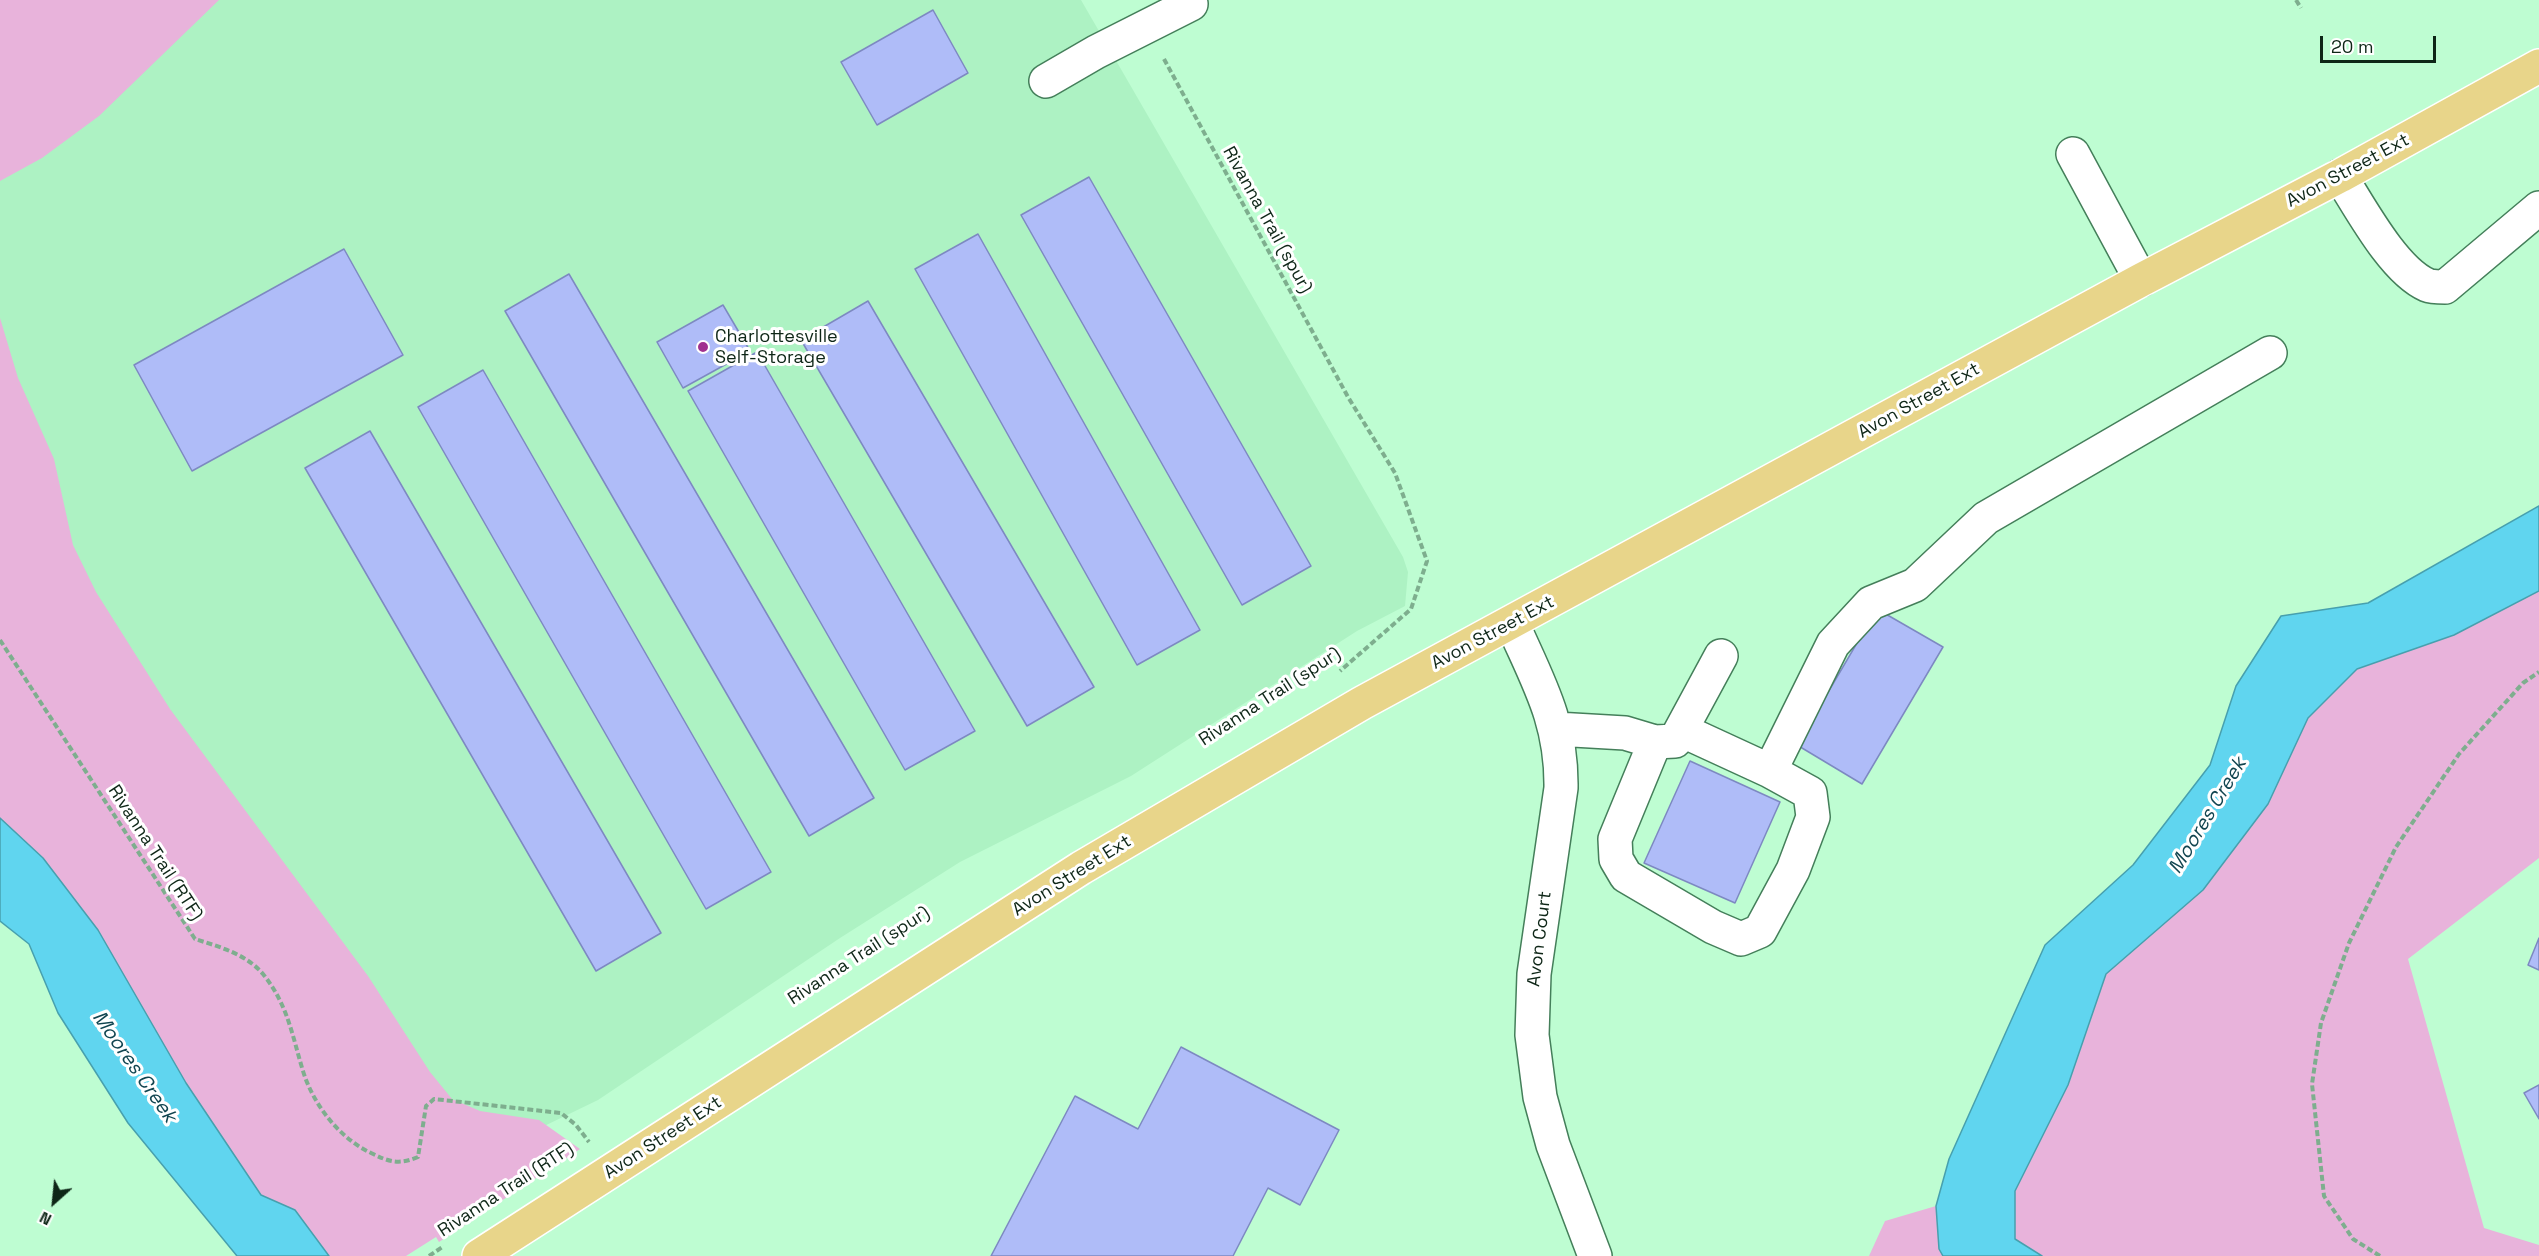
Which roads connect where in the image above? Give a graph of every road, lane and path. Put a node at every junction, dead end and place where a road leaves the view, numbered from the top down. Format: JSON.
{"nodes":[{"id":1,"x":2296,"y":0,"type":"edge"},
{"id":2,"x":1191,"y":4,"type":"dead end"},
{"id":3,"x":2301,"y":8,"type":"dead end"},
{"id":4,"x":1149,"y":25,"type":"junction"},
{"id":5,"x":2539,"y":66,"type":"edge"},
{"id":6,"x":1046,"y":81,"type":"dead end"},
{"id":7,"x":2073,"y":154,"type":"dead end"},
{"id":8,"x":2340,"y":176,"type":"junction"},
{"id":9,"x":2539,"y":208,"type":"edge"},
{"id":10,"x":2141,"y":280,"type":"junction"},
{"id":11,"x":2270,"y":353,"type":"dead end"},
{"id":12,"x":1512,"y":622,"type":"junction"},
{"id":13,"x":0,"y":640,"type":"edge"},
{"id":14,"x":1721,"y":656,"type":"dead end"},
{"id":15,"x":2539,"y":672,"type":"edge"},
{"id":16,"x":1330,"y":677,"type":"dead end"},
{"id":17,"x":1556,"y":729,"type":"junction"},
{"id":18,"x":1668,"y":736,"type":"junction"},
{"id":19,"x":1770,"y":771,"type":"junction"},
{"id":20,"x":594,"y":1149,"type":"dead end"},
{"id":21,"x":466,"y":1249,"type":"edge"},
{"id":22,"x":429,"y":1256,"type":"edge"},
{"id":23,"x":1595,"y":1256,"type":"edge"},
{"id":24,"x":2380,"y":1256,"type":"edge"}],
"edges":[{"from":1,"to":3,"type":"path"},
{"from":2,"to":4,"type":"street"},
{"from":4,"to":6,"type":"street"},
{"from":4,"to":16,"type":"path","name":"Rivanna Trail (spur)"},
{"from":5,"to":8,"type":"main road","name":"Avon Street Ext"},
{"from":7,"to":10,"type":"street"},
{"from":8,"to":9,"type":"street"},
{"from":8,"to":10,"type":"main road","name":"Avon Street Ext"},
{"from":10,"to":12,"type":"main road","name":"Avon Street Ext"},
{"from":11,"to":19,"type":"street"},
{"from":12,"to":17,"type":"street","name":"Avon Court"},
{"from":12,"to":21,"type":"main road","name":"Avon Street Ext"},
{"from":13,"to":20,"type":"path","name":"Rivanna Trail (RTF)"},
{"from":14,"to":18,"type":"street"},
{"from":15,"to":24,"type":"path"},
{"from":17,"to":18,"type":"street"},
{"from":17,"to":23,"type":"street","name":"Avon Court"},
{"from":18,"to":19,"type":"street"},
{"from":18,"to":19,"type":"street"},
{"from":21,"to":22,"type":"path","name":"Rivanna Trail (RTF)"}]}
